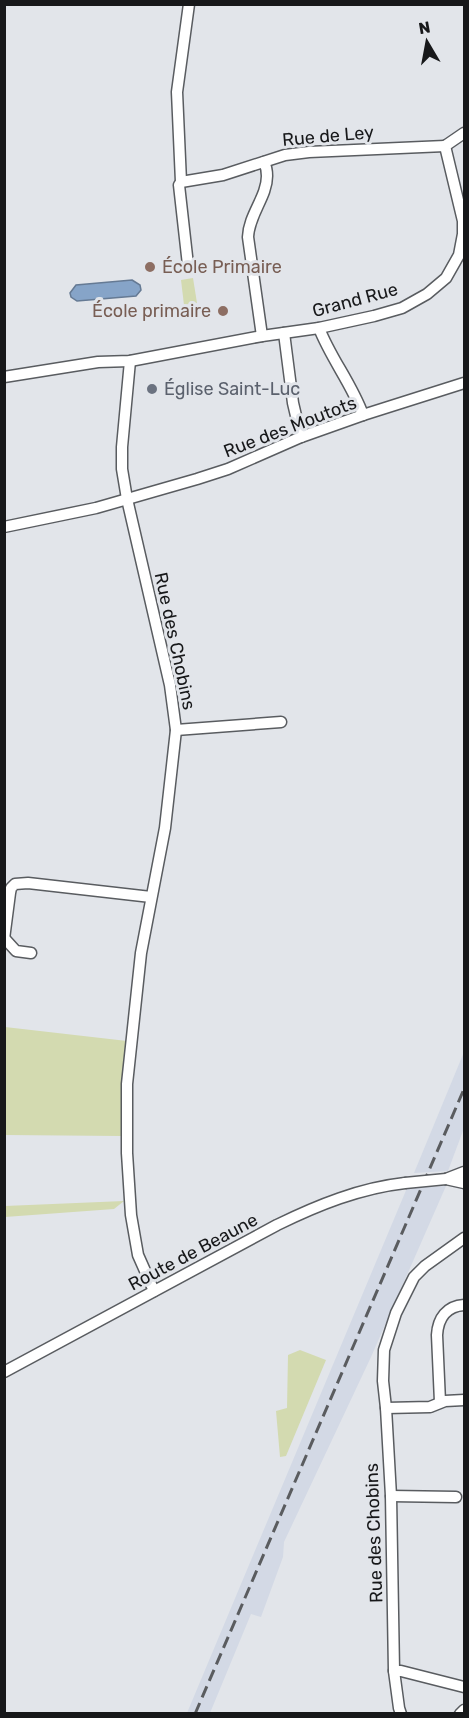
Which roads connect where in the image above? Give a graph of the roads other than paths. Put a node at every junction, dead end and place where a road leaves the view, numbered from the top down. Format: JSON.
{"nodes":[{"id":1,"x":189,"y":4,"type":"edge"},
{"id":2,"x":465,"y":133,"type":"edge"},
{"id":3,"x":445,"y":146,"type":"junction"},
{"id":4,"x":264,"y":162,"type":"junction"},
{"id":5,"x":181,"y":182,"type":"junction"},
{"id":6,"x":464,"y":221,"type":"edge"},
{"id":7,"x":188,"y":265,"type":"dead end"},
{"id":8,"x":319,"y":328,"type":"junction"},
{"id":9,"x":284,"y":333,"type":"junction"},
{"id":10,"x":262,"y":336,"type":"junction"},
{"id":11,"x":130,"y":361,"type":"junction"},
{"id":12,"x":4,"y":377,"type":"edge"},
{"id":13,"x":465,"y":383,"type":"edge"},
{"id":14,"x":363,"y":415,"type":"junction"},
{"id":15,"x":301,"y":437,"type":"junction"},
{"id":16,"x":127,"y":499,"type":"junction"},
{"id":17,"x":4,"y":527,"type":"edge"},
{"id":18,"x":282,"y":722,"type":"dead end"},
{"id":19,"x":176,"y":730,"type":"junction"},
{"id":20,"x":151,"y":897,"type":"junction"},
{"id":21,"x":5,"y":940,"type":"edge"},
{"id":22,"x":31,"y":953,"type":"dead end"},
{"id":23,"x":465,"y":1172,"type":"edge"},
{"id":24,"x":446,"y":1179,"type":"junction"},
{"id":25,"x":465,"y":1183,"type":"edge"},
{"id":26,"x":465,"y":1238,"type":"edge"},
{"id":27,"x":154,"y":1291,"type":"junction"},
{"id":28,"x":465,"y":1305,"type":"edge"},
{"id":29,"x":4,"y":1372,"type":"edge"},
{"id":30,"x":465,"y":1400,"type":"edge"},
{"id":31,"x":440,"y":1402,"type":"junction"},
{"id":32,"x":386,"y":1408,"type":"junction"},
{"id":33,"x":391,"y":1496,"type":"junction"},
{"id":34,"x":456,"y":1497,"type":"dead end"},
{"id":35,"x":394,"y":1671,"type":"junction"},
{"id":36,"x":465,"y":1687,"type":"edge"},
{"id":37,"x":465,"y":1710,"type":"edge"},
{"id":38,"x":401,"y":1713,"type":"edge"},
{"id":39,"x":460,"y":1713,"type":"edge"}],
"edges":[{"from":1,"to":5,"type":"street"},
{"from":2,"to":3,"type":"street"},
{"from":3,"to":4,"type":"street","name":"Rue de Ley"},
{"from":3,"to":6,"type":"street","name":"Grand Rue"},
{"from":4,"to":5,"type":"street","name":"Rue de Ley"},
{"from":4,"to":10,"type":"street"},
{"from":5,"to":7,"type":"street"},
{"from":6,"to":8,"type":"street","name":"Grand Rue"},
{"from":8,"to":9,"type":"street","name":"Grand Rue"},
{"from":8,"to":14,"type":"street"},
{"from":9,"to":10,"type":"street","name":"Grand Rue"},
{"from":9,"to":15,"type":"street"},
{"from":10,"to":11,"type":"street","name":"Grand Rue"},
{"from":11,"to":12,"type":"street","name":"Grand Rue"},
{"from":11,"to":16,"type":"street","name":"Rue des Chobins"},
{"from":13,"to":14,"type":"street","name":"Rue des Moutots"},
{"from":14,"to":15,"type":"street","name":"Rue des Moutots"},
{"from":15,"to":16,"type":"street","name":"Rue des Moutots"},
{"from":16,"to":17,"type":"street","name":"Rue des Moutots"},
{"from":16,"to":19,"type":"street","name":"Rue des Chobins"},
{"from":18,"to":19,"type":"street"},
{"from":19,"to":20,"type":"street","name":"Rue des Chobins"},
{"from":20,"to":21,"type":"street"},
{"from":20,"to":27,"type":"street","name":"Rue des Chobins"},
{"from":21,"to":22,"type":"street"},
{"from":23,"to":24,"type":"street"},
{"from":24,"to":25,"type":"street"},
{"from":24,"to":27,"type":"street","name":"Route de Beaune","bridge":true},
{"from":26,"to":32,"type":"street","name":"Rue des Chobins"},
{"from":27,"to":29,"type":"street","name":"Route de Beaune"},
{"from":28,"to":31,"type":"street"},
{"from":30,"to":31,"type":"street"},
{"from":31,"to":32,"type":"street"},
{"from":32,"to":33,"type":"street","name":"Rue des Chobins"},
{"from":33,"to":34,"type":"street"},
{"from":33,"to":35,"type":"street","name":"Rue des Chobins"},
{"from":35,"to":36,"type":"street"},
{"from":35,"to":38,"type":"street","name":"Rue des Chobins"},
{"from":37,"to":39,"type":"street"}]}
